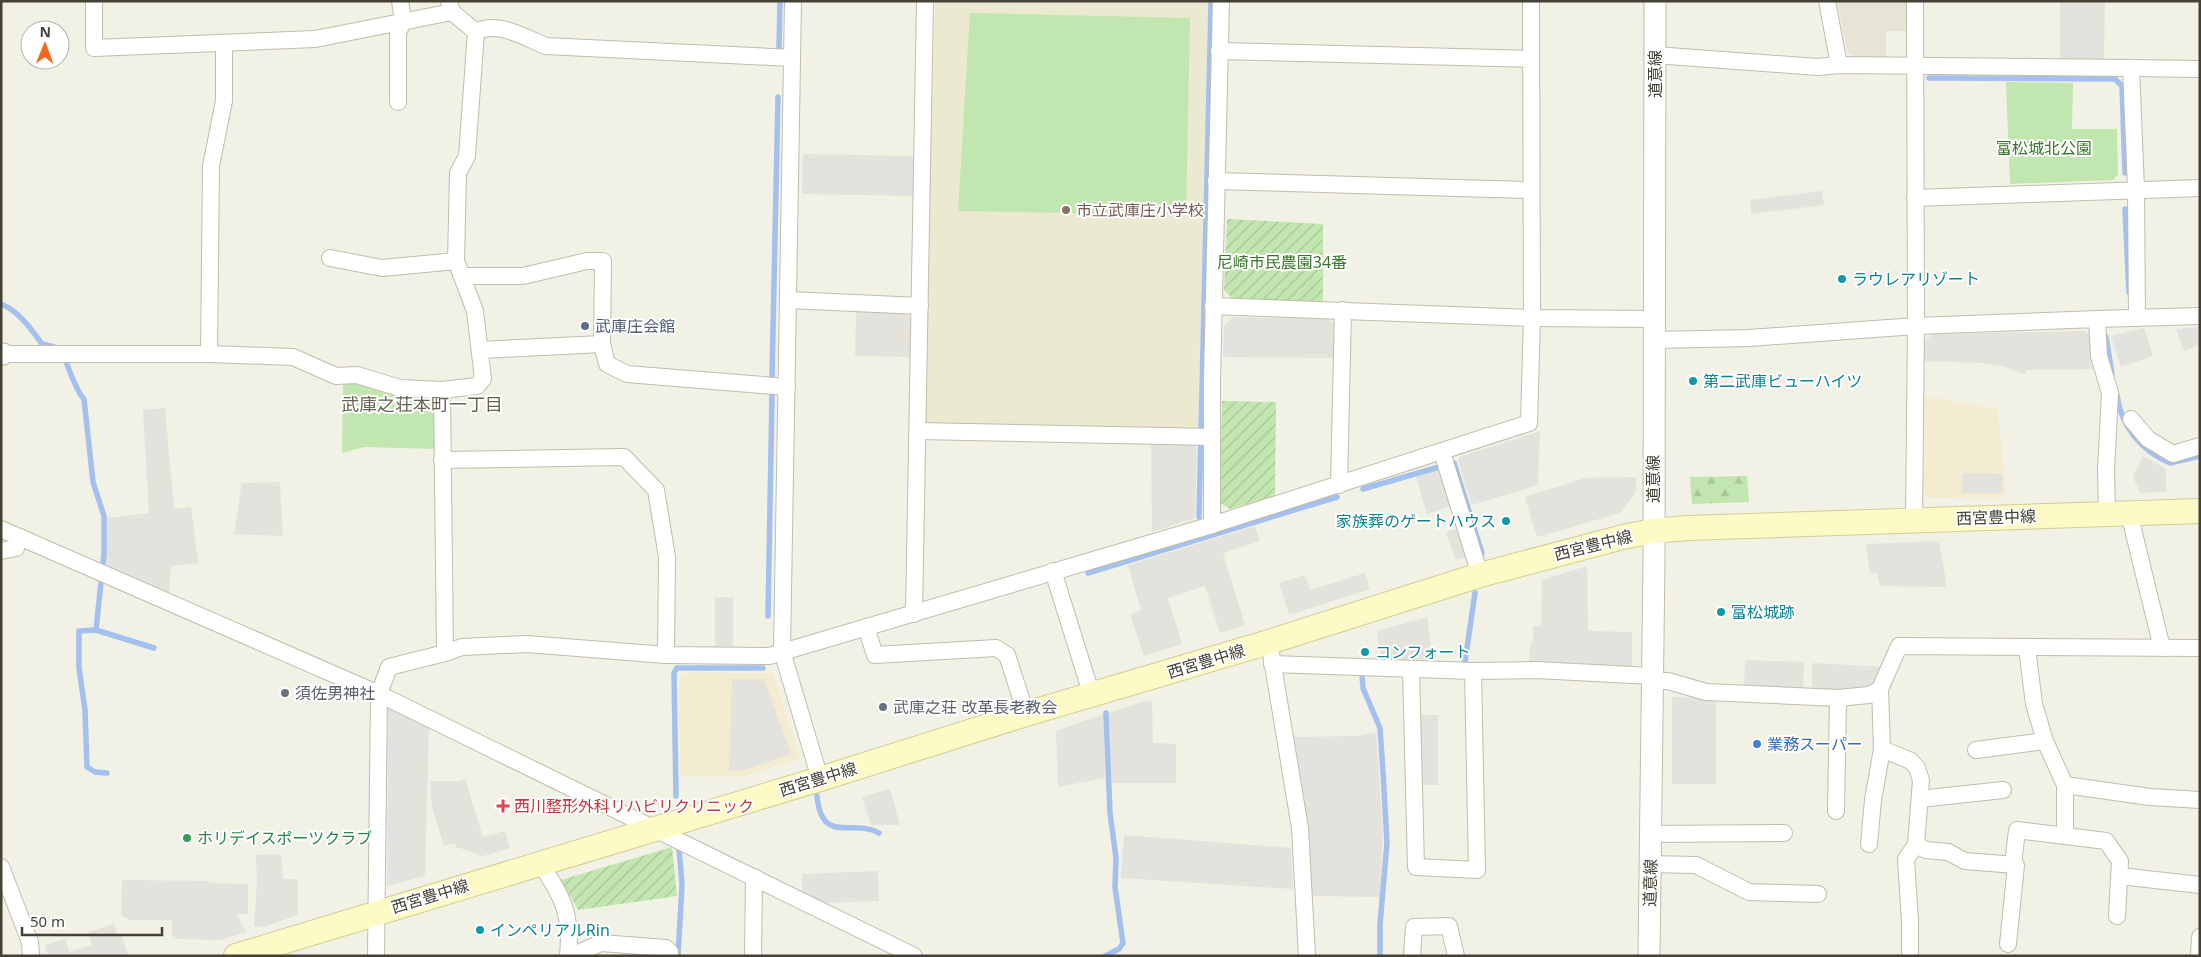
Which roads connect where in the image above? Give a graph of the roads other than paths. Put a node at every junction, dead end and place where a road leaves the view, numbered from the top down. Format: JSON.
{"nodes":[{"id":1,"x":94,"y":1,"type":"edge"},
{"id":2,"x":400,"y":1,"type":"edge"},
{"id":3,"x":793,"y":1,"type":"edge"},
{"id":4,"x":925,"y":1,"type":"edge"},
{"id":5,"x":1221,"y":1,"type":"edge"},
{"id":6,"x":1531,"y":1,"type":"edge"},
{"id":7,"x":1655,"y":1,"type":"edge"},
{"id":8,"x":1827,"y":1,"type":"edge"},
{"id":9,"x":1916,"y":1,"type":"edge"},
{"id":10,"x":450,"y":7,"type":"edge"},
{"id":11,"x":403,"y":21,"type":"junction"},
{"id":12,"x":476,"y":32,"type":"junction"},
{"id":13,"x":224,"y":43,"type":"junction"},
{"id":14,"x":1219,"y":51,"type":"junction"},
{"id":15,"x":1655,"y":56,"type":"junction"},
{"id":16,"x":792,"y":58,"type":"junction"},
{"id":17,"x":1531,"y":59,"type":"junction"},
{"id":18,"x":1839,"y":65,"type":"junction"},
{"id":19,"x":1915,"y":66,"type":"junction"},
{"id":20,"x":2131,"y":68,"type":"junction"},
{"id":21,"x":2200,"y":69,"type":"edge"},
{"id":22,"x":398,"y":102,"type":"dead end"},
{"id":23,"x":1216,"y":181,"type":"junction"},
{"id":24,"x":2200,"y":188,"type":"edge"},
{"id":25,"x":2136,"y":189,"type":"junction"},
{"id":26,"x":1530,"y":190,"type":"junction"},
{"id":27,"x":1915,"y":198,"type":"junction"},
{"id":28,"x":330,"y":258,"type":"dead end"},
{"id":29,"x":456,"y":261,"type":"junction"},
{"id":30,"x":463,"y":276,"type":"junction"},
{"id":31,"x":789,"y":300,"type":"junction"},
{"id":32,"x":920,"y":306,"type":"junction"},
{"id":33,"x":1213,"y":306,"type":"junction"},
{"id":34,"x":1343,"y":310,"type":"junction"},
{"id":35,"x":2200,"y":316,"type":"edge"},
{"id":36,"x":1532,"y":318,"type":"junction"},
{"id":37,"x":2137,"y":318,"type":"junction"},
{"id":38,"x":2097,"y":319,"type":"junction"},
{"id":39,"x":1916,"y":326,"type":"junction"},
{"id":40,"x":1654,"y":329,"type":"junction"},
{"id":41,"x":602,"y":344,"type":"junction"},
{"id":42,"x":480,"y":350,"type":"junction"},
{"id":43,"x":2,"y":354,"type":"edge"},
{"id":44,"x":209,"y":354,"type":"junction"},
{"id":45,"x":787,"y":387,"type":"junction"},
{"id":46,"x":442,"y":390,"type":"junction"},
{"id":47,"x":2131,"y":419,"type":"dead end"},
{"id":48,"x":918,"y":431,"type":"junction"},
{"id":49,"x":1206,"y":437,"type":"junction"},
{"id":50,"x":2200,"y":446,"type":"edge"},
{"id":51,"x":1442,"y":452,"type":"junction"},
{"id":52,"x":442,"y":460,"type":"junction"},
{"id":53,"x":1339,"y":485,"type":"junction"},
{"id":54,"x":2200,"y":511,"type":"edge"},
{"id":55,"x":2118,"y":513,"type":"junction"},
{"id":56,"x":1914,"y":520,"type":"junction"},
{"id":57,"x":1212,"y":525,"type":"junction"},
{"id":58,"x":1,"y":529,"type":"edge"},
{"id":59,"x":1653,"y":530,"type":"junction"},
{"id":60,"x":20,"y":537,"type":"junction"},
{"id":61,"x":1,"y":551,"type":"edge"},
{"id":62,"x":1053,"y":571,"type":"junction"},
{"id":63,"x":1480,"y":575,"type":"junction"},
{"id":64,"x":914,"y":614,"type":"junction"},
{"id":65,"x":866,"y":627,"type":"junction"},
{"id":66,"x":2027,"y":648,"type":"junction"},
{"id":67,"x":2162,"y":648,"type":"junction"},
{"id":68,"x":2200,"y":648,"type":"edge"},
{"id":69,"x":782,"y":651,"type":"junction"},
{"id":70,"x":445,"y":653,"type":"junction"},
{"id":71,"x":1271,"y":653,"type":"junction"},
{"id":72,"x":666,"y":656,"type":"junction"},
{"id":73,"x":1411,"y":669,"type":"junction"},
{"id":74,"x":1473,"y":671,"type":"junction"},
{"id":75,"x":1652,"y":679,"type":"junction"},
{"id":76,"x":1880,"y":689,"type":"junction"},
{"id":77,"x":379,"y":694,"type":"junction"},
{"id":78,"x":1092,"y":696,"type":"junction"},
{"id":79,"x":1838,"y":698,"type":"junction"},
{"id":80,"x":1026,"y":714,"type":"junction"},
{"id":81,"x":2045,"y":742,"type":"junction"},
{"id":82,"x":1882,"y":750,"type":"junction"},
{"id":83,"x":1976,"y":750,"type":"dead end"},
{"id":84,"x":820,"y":779,"type":"junction"},
{"id":85,"x":2065,"y":785,"type":"junction"},
{"id":86,"x":2003,"y":790,"type":"dead end"},
{"id":87,"x":1920,"y":799,"type":"junction"},
{"id":88,"x":2200,"y":800,"type":"edge"},
{"id":89,"x":1836,"y":811,"type":"dead end"},
{"id":90,"x":654,"y":828,"type":"junction"},
{"id":91,"x":1784,"y":833,"type":"dead end"},
{"id":92,"x":1651,"y":834,"type":"junction"},
{"id":93,"x":2065,"y":835,"type":"junction"},
{"id":94,"x":1869,"y":844,"type":"dead end"},
{"id":95,"x":1916,"y":845,"type":"junction"},
{"id":96,"x":540,"y":863,"type":"junction"},
{"id":97,"x":1650,"y":864,"type":"junction"},
{"id":98,"x":2012,"y":865,"type":"junction"},
{"id":99,"x":1,"y":868,"type":"edge"},
{"id":100,"x":2120,"y":876,"type":"junction"},
{"id":101,"x":754,"y":877,"type":"junction"},
{"id":102,"x":2200,"y":885,"type":"edge"},
{"id":103,"x":1818,"y":894,"type":"dead end"},
{"id":104,"x":377,"y":912,"type":"junction"},
{"id":105,"x":2118,"y":916,"type":"dead end"},
{"id":106,"x":2200,"y":937,"type":"edge"},
{"id":107,"x":2008,"y":944,"type":"dead end"},
{"id":108,"x":890,"y":951,"type":"edge"},
{"id":109,"x":31,"y":956,"type":"edge"},
{"id":110,"x":236,"y":956,"type":"edge"},
{"id":111,"x":376,"y":956,"type":"edge"},
{"id":112,"x":569,"y":956,"type":"edge"},
{"id":113,"x":670,"y":956,"type":"edge"},
{"id":114,"x":753,"y":956,"type":"edge"},
{"id":115,"x":914,"y":956,"type":"edge"},
{"id":116,"x":1307,"y":956,"type":"edge"},
{"id":117,"x":1412,"y":956,"type":"edge"},
{"id":118,"x":1456,"y":956,"type":"edge"},
{"id":119,"x":1649,"y":956,"type":"edge"},
{"id":120,"x":1910,"y":956,"type":"edge"},
{"id":121,"x":2199,"y":956,"type":"edge"}],
"edges":[{"from":1,"to":13,"type":"street"},
{"from":2,"to":11,"type":"street"},
{"from":3,"to":16,"type":"street"},
{"from":4,"to":32,"type":"street"},
{"from":5,"to":14,"type":"street"},
{"from":6,"to":17,"type":"street"},
{"from":7,"to":15,"type":"street","name":"道意線"},
{"from":8,"to":18,"type":"street"},
{"from":9,"to":19,"type":"street"},
{"from":10,"to":11,"type":"street"},
{"from":10,"to":12,"type":"street"},
{"from":11,"to":13,"type":"street"},
{"from":11,"to":22,"type":"street"},
{"from":12,"to":16,"type":"street"},
{"from":12,"to":29,"type":"street"},
{"from":13,"to":44,"type":"street"},
{"from":14,"to":17,"type":"street"},
{"from":14,"to":23,"type":"street"},
{"from":15,"to":18,"type":"street"},
{"from":15,"to":40,"type":"street","name":"道意線"},
{"from":16,"to":31,"type":"street"},
{"from":17,"to":26,"type":"street"},
{"from":18,"to":19,"type":"street"},
{"from":19,"to":20,"type":"street"},
{"from":19,"to":27,"type":"street"},
{"from":20,"to":21,"type":"street"},
{"from":20,"to":25,"type":"street"},
{"from":23,"to":26,"type":"street"},
{"from":23,"to":33,"type":"street"},
{"from":24,"to":25,"type":"street"},
{"from":25,"to":27,"type":"street"},
{"from":25,"to":37,"type":"street"},
{"from":26,"to":36,"type":"street"},
{"from":27,"to":39,"type":"street"},
{"from":28,"to":29,"type":"street"},
{"from":29,"to":30,"type":"street"},
{"from":30,"to":41,"type":"street"},
{"from":30,"to":42,"type":"street"},
{"from":31,"to":32,"type":"street"},
{"from":31,"to":45,"type":"street"},
{"from":32,"to":48,"type":"street"},
{"from":33,"to":34,"type":"street"},
{"from":33,"to":49,"type":"street"},
{"from":34,"to":36,"type":"street"},
{"from":34,"to":53,"type":"street"},
{"from":35,"to":37,"type":"street"},
{"from":36,"to":40,"type":"street"},
{"from":36,"to":51,"type":"street"},
{"from":37,"to":38,"type":"street"},
{"from":38,"to":39,"type":"street"},
{"from":38,"to":55,"type":"street"},
{"from":39,"to":40,"type":"street"},
{"from":39,"to":56,"type":"street"},
{"from":40,"to":59,"type":"street","name":"道意線"},
{"from":41,"to":42,"type":"street"},
{"from":41,"to":45,"type":"street"},
{"from":42,"to":46,"type":"street"},
{"from":43,"to":44,"type":"street"},
{"from":44,"to":46,"type":"street"},
{"from":45,"to":69,"type":"street"},
{"from":46,"to":52,"type":"street"},
{"from":47,"to":50,"type":"street"},
{"from":48,"to":49,"type":"street"},
{"from":48,"to":64,"type":"street"},
{"from":49,"to":57,"type":"street"},
{"from":51,"to":53,"type":"street"},
{"from":51,"to":63,"type":"street"},
{"from":52,"to":70,"type":"street"},
{"from":52,"to":72,"type":"street"},
{"from":53,"to":57,"type":"street"},
{"from":54,"to":55,"type":"main road","name":"西宮豊中線"},
{"from":55,"to":56,"type":"main road","name":"西宮豊中線"},
{"from":55,"to":67,"type":"street"},
{"from":56,"to":59,"type":"main road","name":"西宮豊中線"},
{"from":57,"to":62,"type":"street"},
{"from":58,"to":60,"type":"street"},
{"from":59,"to":63,"type":"main road","name":"西宮豊中線"},
{"from":59,"to":75,"type":"street","name":"道意線"},
{"from":60,"to":61,"type":"street"},
{"from":60,"to":77,"type":"street"},
{"from":62,"to":64,"type":"street"},
{"from":62,"to":78,"type":"street"},
{"from":63,"to":71,"type":"main road","name":"西宮豊中線"},
{"from":64,"to":65,"type":"street"},
{"from":65,"to":69,"type":"street"},
{"from":65,"to":80,"type":"street"},
{"from":66,"to":67,"type":"street"},
{"from":66,"to":76,"type":"street"},
{"from":66,"to":81,"type":"street"},
{"from":67,"to":68,"type":"street"},
{"from":69,"to":72,"type":"street"},
{"from":69,"to":84,"type":"street"},
{"from":70,"to":72,"type":"street"},
{"from":70,"to":77,"type":"street"},
{"from":71,"to":73,"type":"street"},
{"from":71,"to":78,"type":"main road","name":"西宮豊中線"},
{"from":71,"to":116,"type":"street"},
{"from":73,"to":74,"type":"street"},
{"from":73,"to":74,"type":"street"},
{"from":74,"to":75,"type":"street"},
{"from":75,"to":79,"type":"street"},
{"from":75,"to":92,"type":"street","name":"道意線"},
{"from":76,"to":79,"type":"street"},
{"from":76,"to":82,"type":"street"},
{"from":77,"to":90,"type":"street"},
{"from":77,"to":104,"type":"street"},
{"from":78,"to":80,"type":"main road","name":"西宮豊中線"},
{"from":79,"to":89,"type":"street"},
{"from":80,"to":84,"type":"main road","name":"西宮豊中線"},
{"from":81,"to":83,"type":"street"},
{"from":81,"to":85,"type":"street"},
{"from":82,"to":87,"type":"street"},
{"from":82,"to":94,"type":"street"},
{"from":84,"to":90,"type":"main road","name":"西宮豊中線"},
{"from":85,"to":88,"type":"street"},
{"from":85,"to":93,"type":"street"},
{"from":86,"to":87,"type":"street"},
{"from":87,"to":95,"type":"street"},
{"from":90,"to":96,"type":"main road","name":"西宮豊中線"},
{"from":90,"to":101,"type":"street"},
{"from":91,"to":92,"type":"street"},
{"from":92,"to":97,"type":"street","name":"道意線"},
{"from":93,"to":98,"type":"street"},
{"from":93,"to":100,"type":"street"},
{"from":95,"to":98,"type":"street"},
{"from":95,"to":120,"type":"street"},
{"from":96,"to":104,"type":"main road","name":"西宮豊中線"},
{"from":96,"to":112,"type":"street"},
{"from":97,"to":103,"type":"street"},
{"from":97,"to":119,"type":"street","name":"道意線"},
{"from":98,"to":107,"type":"street"},
{"from":99,"to":109,"type":"street"},
{"from":100,"to":102,"type":"street"},
{"from":100,"to":105,"type":"street"},
{"from":101,"to":108,"type":"street"},
{"from":101,"to":114,"type":"street"},
{"from":104,"to":110,"type":"main road","name":"西宮豊中線"},
{"from":104,"to":111,"type":"street"},
{"from":106,"to":121,"type":"street"},
{"from":108,"to":115,"type":"street"},
{"from":112,"to":113,"type":"street"},
{"from":117,"to":118,"type":"street"}]}
